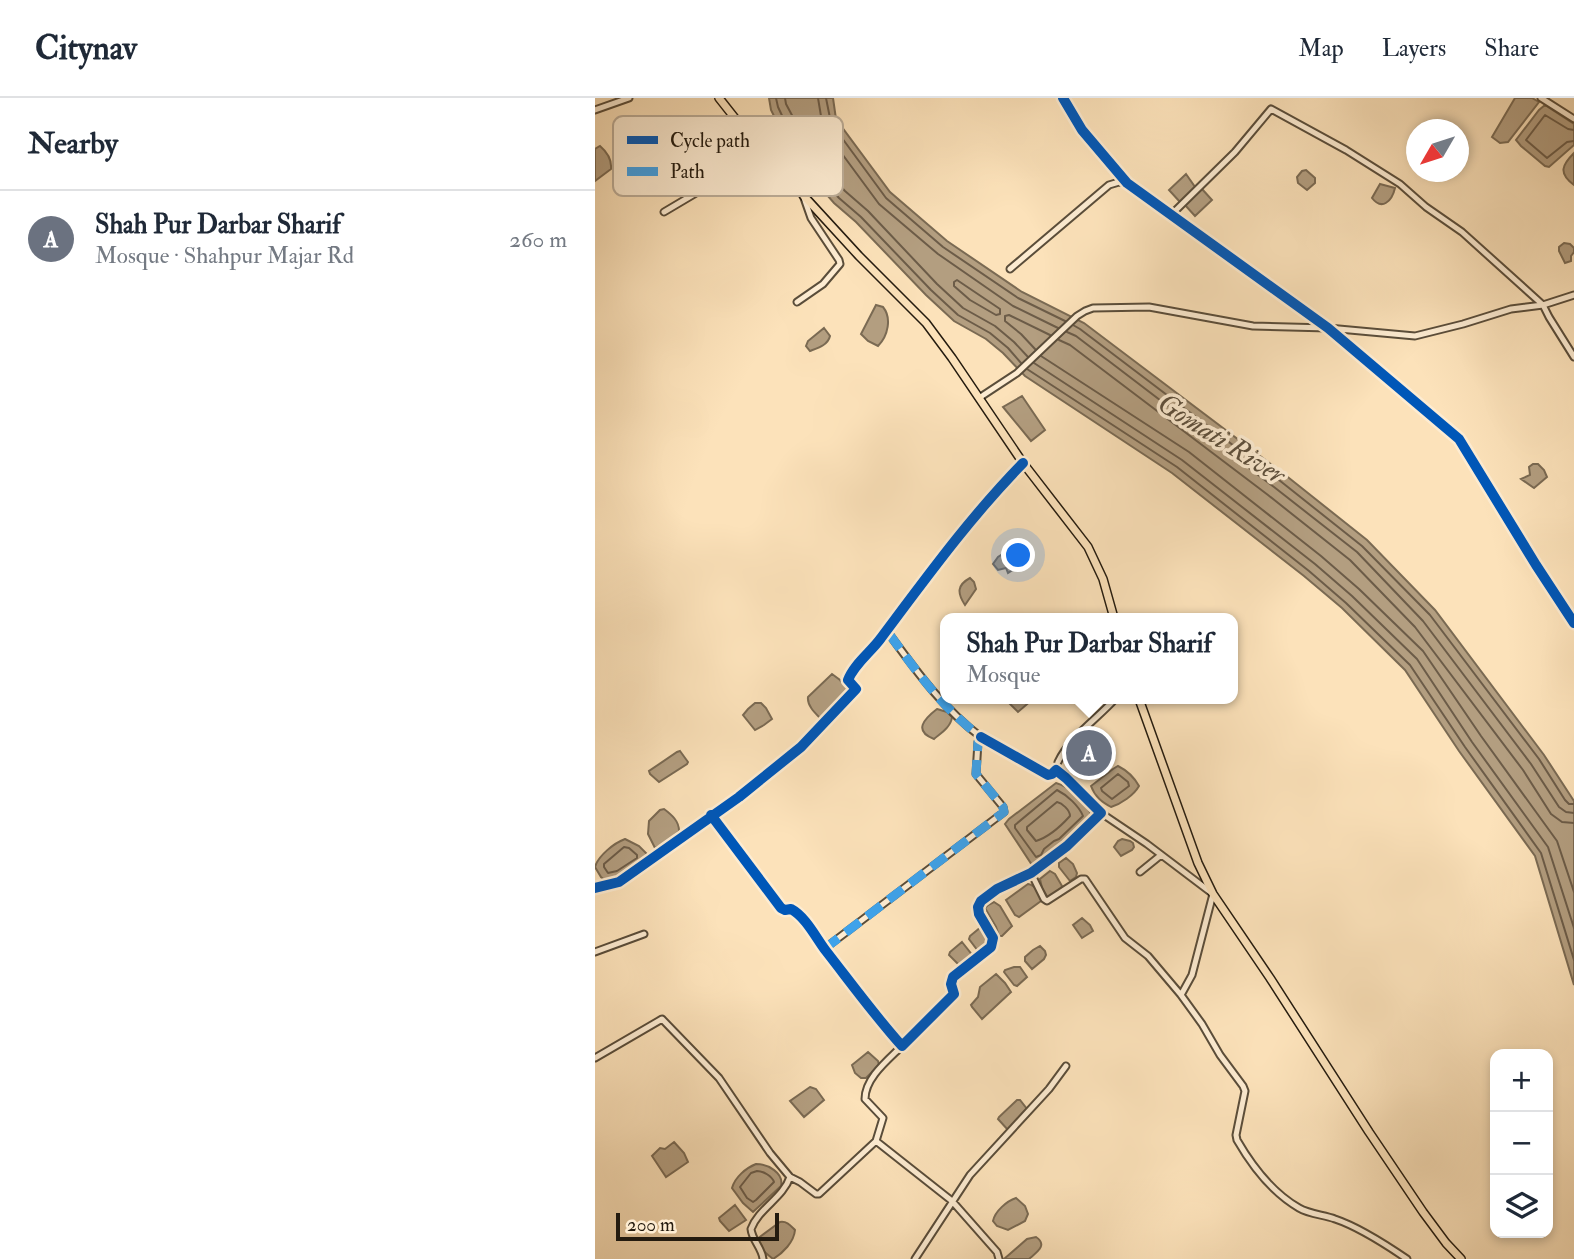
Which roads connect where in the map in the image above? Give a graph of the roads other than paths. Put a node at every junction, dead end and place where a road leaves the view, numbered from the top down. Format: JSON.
{"nodes":[{"id":1,"x":629,"y":98,"type":"edge"},
{"id":2,"x":1063,"y":98,"type":"edge"},
{"id":3,"x":1541,"y":98,"type":"edge"},
{"id":4,"x":720,"y":100,"type":"edge"},
{"id":5,"x":595,"y":110,"type":"edge"},
{"id":6,"x":733,"y":116,"type":"edge"},
{"id":7,"x":1574,"y":119,"type":"edge"},
{"id":8,"x":1127,"y":183,"type":"junction"},
{"id":9,"x":691,"y":196,"type":"edge"},
{"id":10,"x":803,"y":196,"type":"edge"},
{"id":11,"x":804,"y":196,"type":"edge"},
{"id":12,"x":664,"y":212,"type":"dead end"},
{"id":13,"x":1172,"y":214,"type":"junction"},
{"id":14,"x":1010,"y":269,"type":"dead end"},
{"id":15,"x":1574,"y":295,"type":"edge"},
{"id":16,"x":797,"y":302,"type":"dead end"},
{"id":17,"x":1543,"y":305,"type":"junction"},
{"id":18,"x":1328,"y":328,"type":"junction"},
{"id":19,"x":1574,"y":357,"type":"edge"},
{"id":20,"x":979,"y":398,"type":"junction"},
{"id":21,"x":1023,"y":463,"type":"junction"},
{"id":22,"x":1113,"y":613,"type":"edge"},
{"id":23,"x":1574,"y":624,"type":"edge"},
{"id":24,"x":887,"y":631,"type":"junction"},
{"id":25,"x":940,"y":698,"type":"edge"},
{"id":26,"x":946,"y":704,"type":"edge"},
{"id":27,"x":1110,"y":704,"type":"edge"},
{"id":28,"x":1141,"y":704,"type":"edge"},
{"id":29,"x":981,"y":737,"type":"junction"},
{"id":30,"x":1058,"y":762,"type":"dead end"},
{"id":31,"x":1101,"y":813,"type":"junction"},
{"id":32,"x":711,"y":816,"type":"junction"},
{"id":33,"x":1161,"y":855,"type":"junction"},
{"id":34,"x":1140,"y":872,"type":"dead end"},
{"id":35,"x":1031,"y":873,"type":"junction"},
{"id":36,"x":595,"y":888,"type":"edge"},
{"id":37,"x":1213,"y":894,"type":"junction"},
{"id":38,"x":644,"y":934,"type":"dead end"},
{"id":39,"x":824,"y":949,"type":"junction"},
{"id":40,"x":595,"y":953,"type":"edge"},
{"id":41,"x":1181,"y":995,"type":"junction"},
{"id":42,"x":902,"y":1046,"type":"junction"},
{"id":43,"x":595,"y":1058,"type":"edge"},
{"id":44,"x":1066,"y":1066,"type":"dead end"},
{"id":45,"x":876,"y":1141,"type":"junction"},
{"id":46,"x":790,"y":1177,"type":"junction"},
{"id":47,"x":952,"y":1201,"type":"junction"},
{"id":48,"x":763,"y":1259,"type":"edge"},
{"id":49,"x":915,"y":1259,"type":"edge"},
{"id":50,"x":999,"y":1259,"type":"edge"},
{"id":51,"x":1406,"y":1259,"type":"edge"},
{"id":52,"x":1461,"y":1259,"type":"edge"}],
"edges":[{"from":1,"to":5,"type":"street"},
{"from":2,"to":8,"type":"street"},
{"from":3,"to":7,"type":"street"},
{"from":4,"to":6,"type":"main road"},
{"from":8,"to":13,"type":"street"},
{"from":8,"to":14,"type":"street"},
{"from":9,"to":12,"type":"street"},
{"from":10,"to":16,"type":"street"},
{"from":11,"to":20,"type":"main road"},
{"from":13,"to":17,"type":"street"},
{"from":13,"to":18,"type":"street"},
{"from":15,"to":17,"type":"street"},
{"from":17,"to":18,"type":"street"},
{"from":17,"to":19,"type":"street"},
{"from":18,"to":20,"type":"street"},
{"from":18,"to":23,"type":"street"},
{"from":20,"to":21,"type":"main road"},
{"from":21,"to":22,"type":"main road"},
{"from":21,"to":24,"type":"street"},
{"from":24,"to":25,"type":"street"},
{"from":24,"to":32,"type":"street"},
{"from":26,"to":29,"type":"street"},
{"from":27,"to":30,"type":"street"},
{"from":28,"to":37,"type":"main road"},
{"from":29,"to":31,"type":"street"},
{"from":29,"to":39,"type":"street"},
{"from":31,"to":33,"type":"street"},
{"from":31,"to":35,"type":"street"},
{"from":32,"to":36,"type":"street"},
{"from":32,"to":39,"type":"street"},
{"from":33,"to":34,"type":"street"},
{"from":33,"to":37,"type":"street"},
{"from":35,"to":41,"type":"street"},
{"from":35,"to":42,"type":"street"},
{"from":37,"to":41,"type":"street"},
{"from":37,"to":52,"type":"main road"},
{"from":38,"to":40,"type":"street"},
{"from":39,"to":42,"type":"street"},
{"from":41,"to":51,"type":"street"},
{"from":42,"to":45,"type":"street"},
{"from":43,"to":46,"type":"street"},
{"from":44,"to":47,"type":"street"},
{"from":45,"to":46,"type":"street"},
{"from":45,"to":47,"type":"street"},
{"from":46,"to":48,"type":"street"},
{"from":47,"to":49,"type":"street"},
{"from":47,"to":50,"type":"street"}]}
